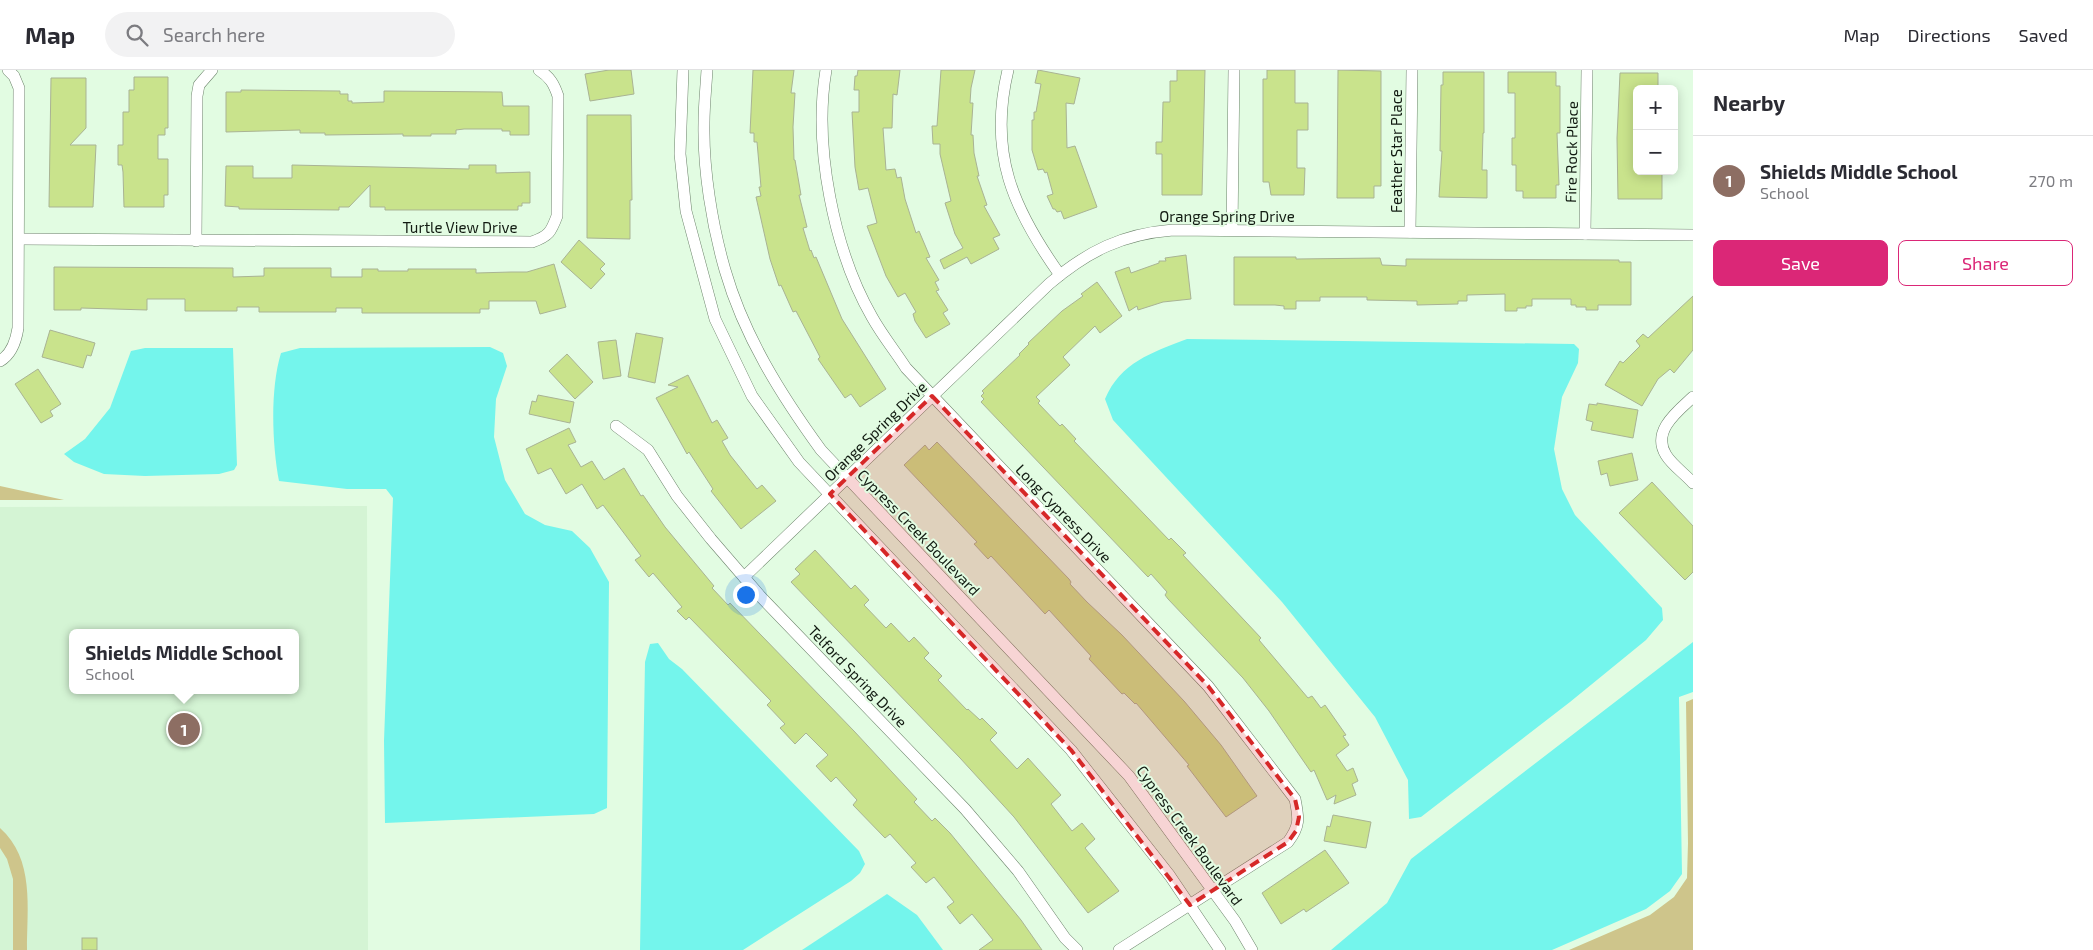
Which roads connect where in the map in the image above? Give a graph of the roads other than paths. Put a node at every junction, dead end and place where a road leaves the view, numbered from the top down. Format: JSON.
{"nodes":[{"id":1,"x":8,"y":70,"type":"edge"},
{"id":2,"x":212,"y":70,"type":"edge"},
{"id":3,"x":539,"y":70,"type":"edge"},
{"id":4,"x":683,"y":70,"type":"edge"},
{"id":5,"x":707,"y":70,"type":"edge"},
{"id":6,"x":826,"y":70,"type":"edge"},
{"id":7,"x":1008,"y":70,"type":"edge"},
{"id":8,"x":1234,"y":70,"type":"edge"},
{"id":9,"x":1412,"y":70,"type":"edge"},
{"id":10,"x":1587,"y":70,"type":"edge"},
{"id":11,"x":1232,"y":230,"type":"junction"},
{"id":12,"x":1410,"y":232,"type":"junction"},
{"id":13,"x":1585,"y":234,"type":"junction"},
{"id":14,"x":1693,"y":235,"type":"edge"},
{"id":15,"x":19,"y":239,"type":"junction"},
{"id":16,"x":196,"y":241,"type":"junction"},
{"id":17,"x":1060,"y":275,"type":"junction"},
{"id":18,"x":0,"y":361,"type":"edge"},
{"id":19,"x":932,"y":396,"type":"junction"},
{"id":20,"x":1693,"y":397,"type":"edge"},
{"id":21,"x":616,"y":426,"type":"dead end"},
{"id":22,"x":847,"y":478,"type":"junction"},
{"id":23,"x":1693,"y":483,"type":"edge"},
{"id":24,"x":830,"y":494,"type":"junction"},
{"id":25,"x":744,"y":577,"type":"junction"},
{"id":26,"x":1213,"y":890,"type":"junction"},
{"id":27,"x":1190,"y":905,"type":"junction"},
{"id":28,"x":1077,"y":950,"type":"edge"},
{"id":29,"x":1119,"y":950,"type":"edge"},
{"id":30,"x":1220,"y":950,"type":"edge"},
{"id":31,"x":1252,"y":950,"type":"edge"}],
"edges":[{"from":1,"to":15,"type":"street"},
{"from":2,"to":16,"type":"street"},
{"from":3,"to":16,"type":"street","name":"Turtle View Drive"},
{"from":4,"to":24,"type":"street"},
{"from":5,"to":22,"type":"street","name":"Cypress Creek Boulevard"},
{"from":6,"to":19,"type":"street","name":"Long Cypress Drive"},
{"from":7,"to":17,"type":"street"},
{"from":8,"to":11,"type":"street"},
{"from":9,"to":12,"type":"street","name":"Feather Star Place"},
{"from":10,"to":13,"type":"street","name":"Fire Rock Place"},
{"from":11,"to":12,"type":"street","name":"Orange Spring Drive"},
{"from":11,"to":17,"type":"street","name":"Orange Spring Drive"},
{"from":12,"to":13,"type":"street","name":"Orange Spring Drive"},
{"from":13,"to":14,"type":"street","name":"Orange Spring Drive"},
{"from":15,"to":16,"type":"street","name":"Turtle View Drive"},
{"from":15,"to":18,"type":"street"},
{"from":17,"to":19,"type":"street","name":"Orange Spring Drive"},
{"from":19,"to":22,"type":"street","name":"Orange Spring Drive"},
{"from":19,"to":26,"type":"street","name":"Long Cypress Drive"},
{"from":20,"to":23,"type":"street"},
{"from":21,"to":25,"type":"street","name":"Telford Spring Drive"},
{"from":22,"to":24,"type":"street","name":"Orange Spring Drive"},
{"from":22,"to":26,"type":"street","name":"Cypress Creek Boulevard"},
{"from":24,"to":25,"type":"street","name":"Orange Spring Drive"},
{"from":24,"to":27,"type":"street"},
{"from":25,"to":28,"type":"street","name":"Telford Spring Drive"},
{"from":26,"to":27,"type":"street","name":"Long Cypress Drive"},
{"from":26,"to":31,"type":"street","name":"Cypress Creek Boulevard"},
{"from":27,"to":29,"type":"street"},
{"from":27,"to":30,"type":"street"}]}
